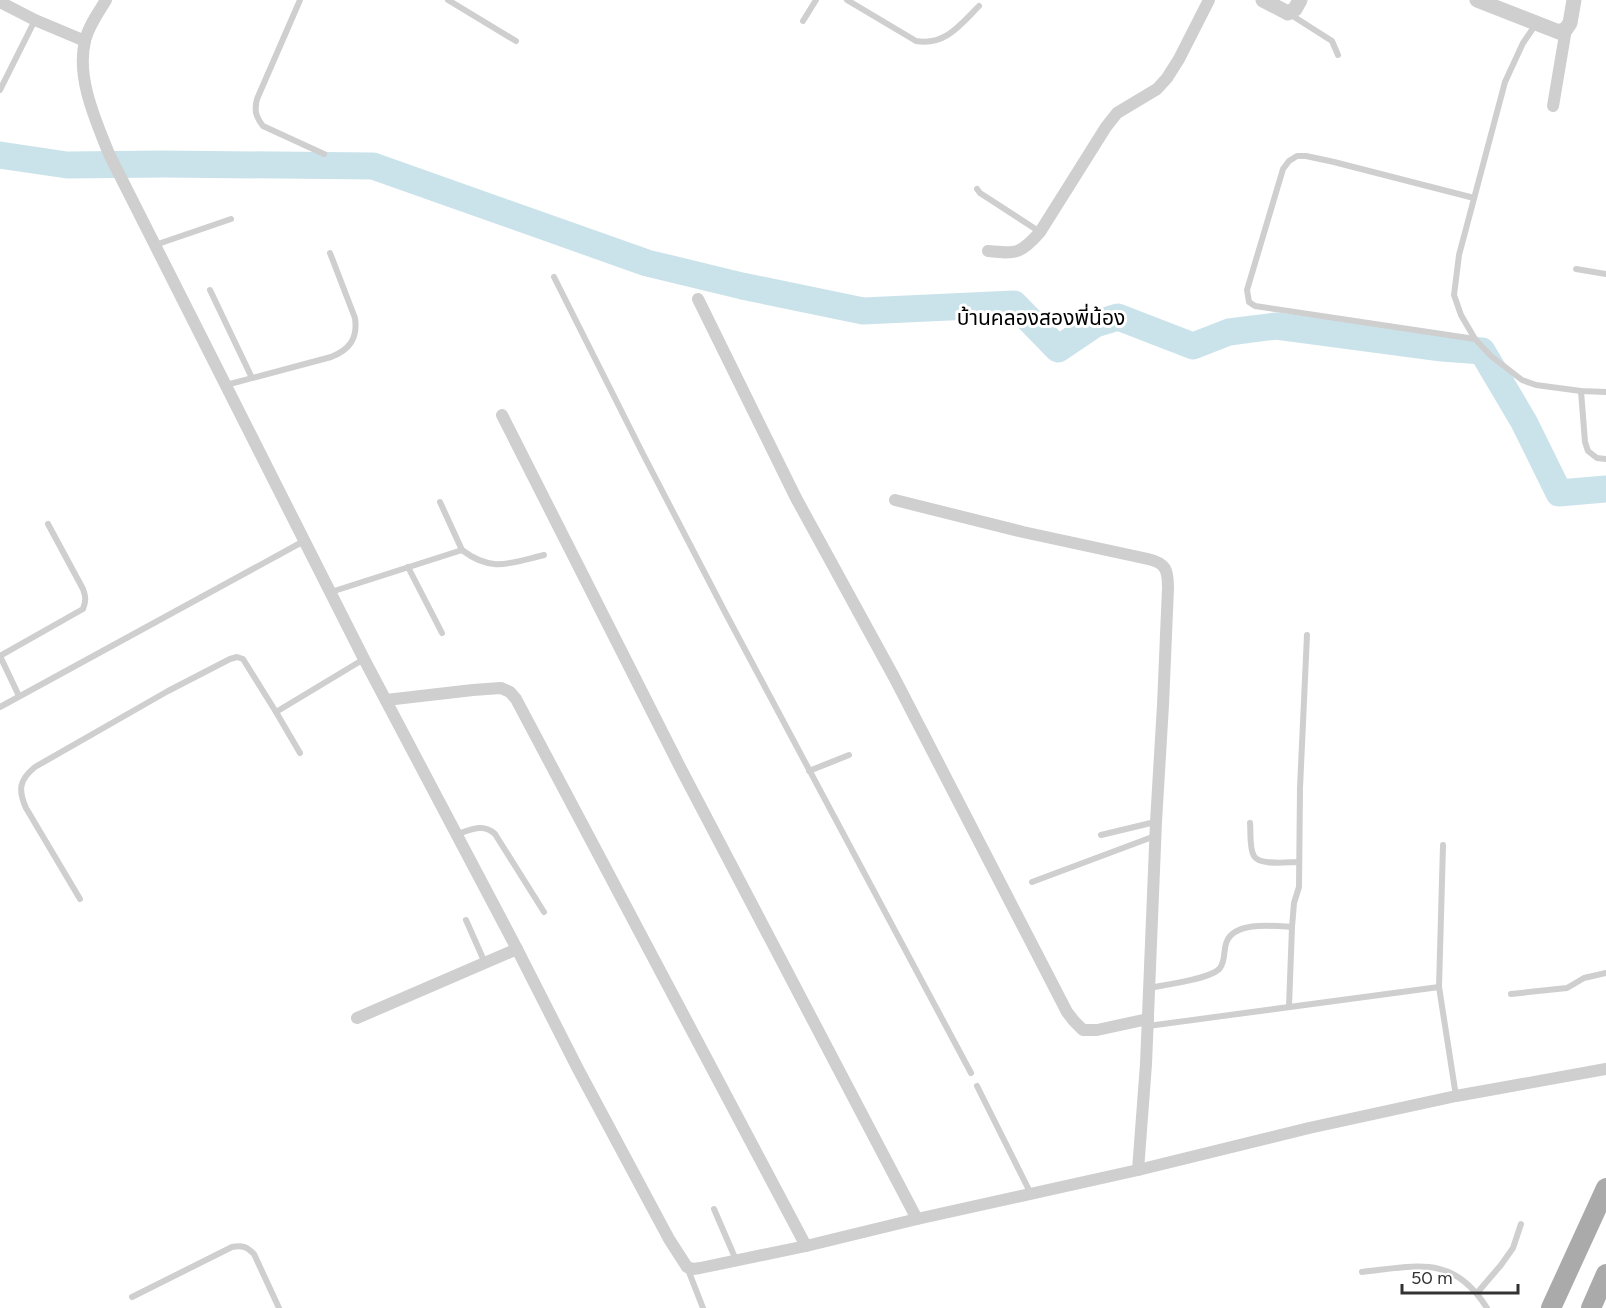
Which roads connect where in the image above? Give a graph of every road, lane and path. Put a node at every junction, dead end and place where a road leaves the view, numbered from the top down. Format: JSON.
{"nodes":[{"id":1,"x":106,"y":0,"type":"edge"},
{"id":2,"x":300,"y":0,"type":"edge"},
{"id":3,"x":448,"y":0,"type":"edge"},
{"id":4,"x":816,"y":0,"type":"edge"},
{"id":5,"x":847,"y":0,"type":"edge"},
{"id":6,"x":1209,"y":0,"type":"edge"},
{"id":7,"x":1263,"y":0,"type":"edge"},
{"id":8,"x":1300,"y":0,"type":"edge"},
{"id":9,"x":1477,"y":0,"type":"edge"},
{"id":10,"x":1574,"y":0,"type":"edge"},
{"id":11,"x":0,"y":2,"type":"edge"},
{"id":12,"x":979,"y":6,"type":"dead end"},
{"id":13,"x":1288,"y":13,"type":"junction"},
{"id":14,"x":35,"y":20,"type":"junction"},
{"id":15,"x":803,"y":21,"type":"dead end"},
{"id":16,"x":1537,"y":23,"type":"junction"},
{"id":17,"x":1566,"y":29,"type":"junction"},
{"id":18,"x":85,"y":41,"type":"junction"},
{"id":19,"x":516,"y":41,"type":"dead end"},
{"id":20,"x":1338,"y":55,"type":"dead end"},
{"id":21,"x":0,"y":90,"type":"edge"},
{"id":22,"x":1553,"y":106,"type":"dead end"},
{"id":23,"x":324,"y":154,"type":"dead end"},
{"id":24,"x":977,"y":189,"type":"dead end"},
{"id":25,"x":1474,"y":198,"type":"junction"},
{"id":26,"x":231,"y":219,"type":"dead end"},
{"id":27,"x":1040,"y":232,"type":"junction"},
{"id":28,"x":155,"y":245,"type":"junction"},
{"id":29,"x":988,"y":251,"type":"dead end"},
{"id":30,"x":330,"y":253,"type":"dead end"},
{"id":31,"x":1576,"y":269,"type":"dead end"},
{"id":32,"x":1606,"y":274,"type":"edge"},
{"id":33,"x":554,"y":278,"type":"dead end"},
{"id":34,"x":210,"y":290,"type":"dead end"},
{"id":35,"x":698,"y":299,"type":"dead end"},
{"id":36,"x":1475,"y":339,"type":"junction"},
{"id":37,"x":252,"y":378,"type":"junction"},
{"id":38,"x":226,"y":385,"type":"junction"},
{"id":39,"x":1581,"y":391,"type":"junction"},
{"id":40,"x":1606,"y":392,"type":"edge"},
{"id":41,"x":502,"y":415,"type":"dead end"},
{"id":42,"x":1606,"y":459,"type":"edge"},
{"id":43,"x":895,"y":500,"type":"dead end"},
{"id":44,"x":440,"y":502,"type":"dead end"},
{"id":45,"x":48,"y":524,"type":"dead end"},
{"id":46,"x":304,"y":541,"type":"junction"},
{"id":47,"x":462,"y":550,"type":"junction"},
{"id":48,"x":544,"y":555,"type":"dead end"},
{"id":49,"x":408,"y":567,"type":"junction"},
{"id":50,"x":330,"y":592,"type":"junction"},
{"id":51,"x":442,"y":633,"type":"dead end"},
{"id":52,"x":1307,"y":635,"type":"dead end"},
{"id":53,"x":0,"y":656,"type":"edge"},
{"id":54,"x":364,"y":659,"type":"junction"},
{"id":55,"x":19,"y":696,"type":"junction"},
{"id":56,"x":386,"y":700,"type":"junction"},
{"id":57,"x":0,"y":707,"type":"edge"},
{"id":58,"x":276,"y":712,"type":"junction"},
{"id":59,"x":300,"y":753,"type":"dead end"},
{"id":60,"x":849,"y":755,"type":"dead end"},
{"id":61,"x":809,"y":771,"type":"junction"},
{"id":62,"x":1156,"y":822,"type":"junction"},
{"id":63,"x":1250,"y":823,"type":"dead end"},
{"id":64,"x":457,"y":834,"type":"junction"},
{"id":65,"x":1101,"y":835,"type":"dead end"},
{"id":66,"x":1155,"y":836,"type":"junction"},
{"id":67,"x":1443,"y":845,"type":"dead end"},
{"id":68,"x":1299,"y":862,"type":"junction"},
{"id":69,"x":1032,"y":882,"type":"dead end"},
{"id":70,"x":80,"y":899,"type":"dead end"},
{"id":71,"x":544,"y":912,"type":"dead end"},
{"id":72,"x":466,"y":920,"type":"dead end"},
{"id":73,"x":1292,"y":927,"type":"junction"},
{"id":74,"x":517,"y":949,"type":"junction"},
{"id":75,"x":485,"y":963,"type":"junction"},
{"id":76,"x":1606,"y":973,"type":"edge"},
{"id":77,"x":1439,"y":987,"type":"junction"},
{"id":78,"x":1149,"y":988,"type":"junction"},
{"id":79,"x":1511,"y":994,"type":"dead end"},
{"id":80,"x":1289,"y":1006,"type":"junction"},
{"id":81,"x":357,"y":1018,"type":"dead end"},
{"id":82,"x":1148,"y":1022,"type":"junction"},
{"id":83,"x":1606,"y":1069,"type":"edge"},
{"id":84,"x":971,"y":1073,"type":"dead end"},
{"id":85,"x":977,"y":1086,"type":"dead end"},
{"id":86,"x":1456,"y":1096,"type":"junction"},
{"id":87,"x":1138,"y":1170,"type":"junction"},
{"id":88,"x":1606,"y":1188,"type":"edge"},
{"id":89,"x":1031,"y":1194,"type":"junction"},
{"id":90,"x":714,"y":1209,"type":"dead end"},
{"id":91,"x":917,"y":1219,"type":"junction"},
{"id":92,"x":1521,"y":1224,"type":"dead end"},
{"id":93,"x":806,"y":1246,"type":"junction"},
{"id":94,"x":736,"y":1260,"type":"junction"},
{"id":95,"x":687,"y":1267,"type":"junction"},
{"id":96,"x":1362,"y":1272,"type":"dead end"},
{"id":97,"x":1606,"y":1274,"type":"edge"},
{"id":98,"x":1477,"y":1293,"type":"junction"},
{"id":99,"x":132,"y":1297,"type":"dead end"},
{"id":100,"x":279,"y":1308,"type":"edge"},
{"id":101,"x":703,"y":1308,"type":"edge"},
{"id":102,"x":1487,"y":1308,"type":"edge"},
{"id":103,"x":1551,"y":1308,"type":"edge"},
{"id":104,"x":1591,"y":1308,"type":"edge"}],
"edges":[{"from":1,"to":18,"type":"street"},
{"from":2,"to":23,"type":"lane"},
{"from":3,"to":19,"type":"lane"},
{"from":4,"to":15,"type":"lane"},
{"from":5,"to":12,"type":"lane"},
{"from":6,"to":27,"type":"street"},
{"from":7,"to":13,"type":"street"},
{"from":8,"to":13,"type":"street"},
{"from":9,"to":16,"type":"street"},
{"from":10,"to":17,"type":"street"},
{"from":11,"to":14,"type":"street"},
{"from":13,"to":20,"type":"lane"},
{"from":14,"to":18,"type":"street"},
{"from":14,"to":21,"type":"lane"},
{"from":16,"to":17,"type":"street"},
{"from":16,"to":25,"type":"lane"},
{"from":17,"to":22,"type":"street"},
{"from":18,"to":28,"type":"street"},
{"from":24,"to":27,"type":"lane"},
{"from":25,"to":36,"type":"lane"},
{"from":25,"to":36,"type":"lane"},
{"from":26,"to":28,"type":"lane"},
{"from":27,"to":29,"type":"street"},
{"from":28,"to":38,"type":"street"},
{"from":30,"to":37,"type":"lane"},
{"from":31,"to":32,"type":"lane"},
{"from":33,"to":61,"type":"lane"},
{"from":34,"to":37,"type":"lane"},
{"from":35,"to":82,"type":"street"},
{"from":36,"to":39,"type":"lane"},
{"from":37,"to":38,"type":"lane"},
{"from":38,"to":46,"type":"street"},
{"from":39,"to":40,"type":"lane"},
{"from":39,"to":42,"type":"lane"},
{"from":41,"to":91,"type":"street"},
{"from":43,"to":62,"type":"street"},
{"from":44,"to":47,"type":"lane"},
{"from":45,"to":53,"type":"lane"},
{"from":46,"to":50,"type":"street"},
{"from":46,"to":55,"type":"lane"},
{"from":47,"to":48,"type":"lane"},
{"from":47,"to":49,"type":"lane"},
{"from":49,"to":50,"type":"lane"},
{"from":49,"to":51,"type":"lane"},
{"from":50,"to":54,"type":"street"},
{"from":52,"to":68,"type":"lane"},
{"from":53,"to":55,"type":"lane"},
{"from":54,"to":56,"type":"street"},
{"from":54,"to":58,"type":"lane"},
{"from":55,"to":57,"type":"lane"},
{"from":56,"to":64,"type":"street"},
{"from":56,"to":93,"type":"street"},
{"from":58,"to":59,"type":"lane"},
{"from":58,"to":70,"type":"lane"},
{"from":60,"to":61,"type":"lane"},
{"from":61,"to":84,"type":"lane"},
{"from":62,"to":65,"type":"lane"},
{"from":62,"to":66,"type":"street"},
{"from":63,"to":68,"type":"lane"},
{"from":64,"to":71,"type":"lane"},
{"from":64,"to":74,"type":"street"},
{"from":66,"to":69,"type":"lane"},
{"from":66,"to":78,"type":"street"},
{"from":67,"to":77,"type":"lane"},
{"from":68,"to":73,"type":"lane"},
{"from":72,"to":75,"type":"lane"},
{"from":73,"to":78,"type":"lane"},
{"from":73,"to":80,"type":"lane"},
{"from":74,"to":75,"type":"street"},
{"from":74,"to":95,"type":"street"},
{"from":75,"to":81,"type":"street"},
{"from":76,"to":79,"type":"lane"},
{"from":77,"to":80,"type":"lane"},
{"from":77,"to":86,"type":"lane"},
{"from":78,"to":82,"type":"street"},
{"from":80,"to":82,"type":"lane"},
{"from":82,"to":87,"type":"street"},
{"from":83,"to":86,"type":"street"},
{"from":85,"to":89,"type":"lane"},
{"from":86,"to":87,"type":"street"},
{"from":87,"to":89,"type":"street"},
{"from":88,"to":103,"type":"main road"},
{"from":89,"to":91,"type":"street"},
{"from":90,"to":94,"type":"lane"},
{"from":91,"to":93,"type":"street"},
{"from":92,"to":98,"type":"lane"},
{"from":93,"to":94,"type":"street"},
{"from":94,"to":95,"type":"street"},
{"from":95,"to":101,"type":"lane"},
{"from":96,"to":98,"type":"lane"},
{"from":97,"to":104,"type":"main road"},
{"from":98,"to":102,"type":"lane"},
{"from":99,"to":100,"type":"lane"}]}
